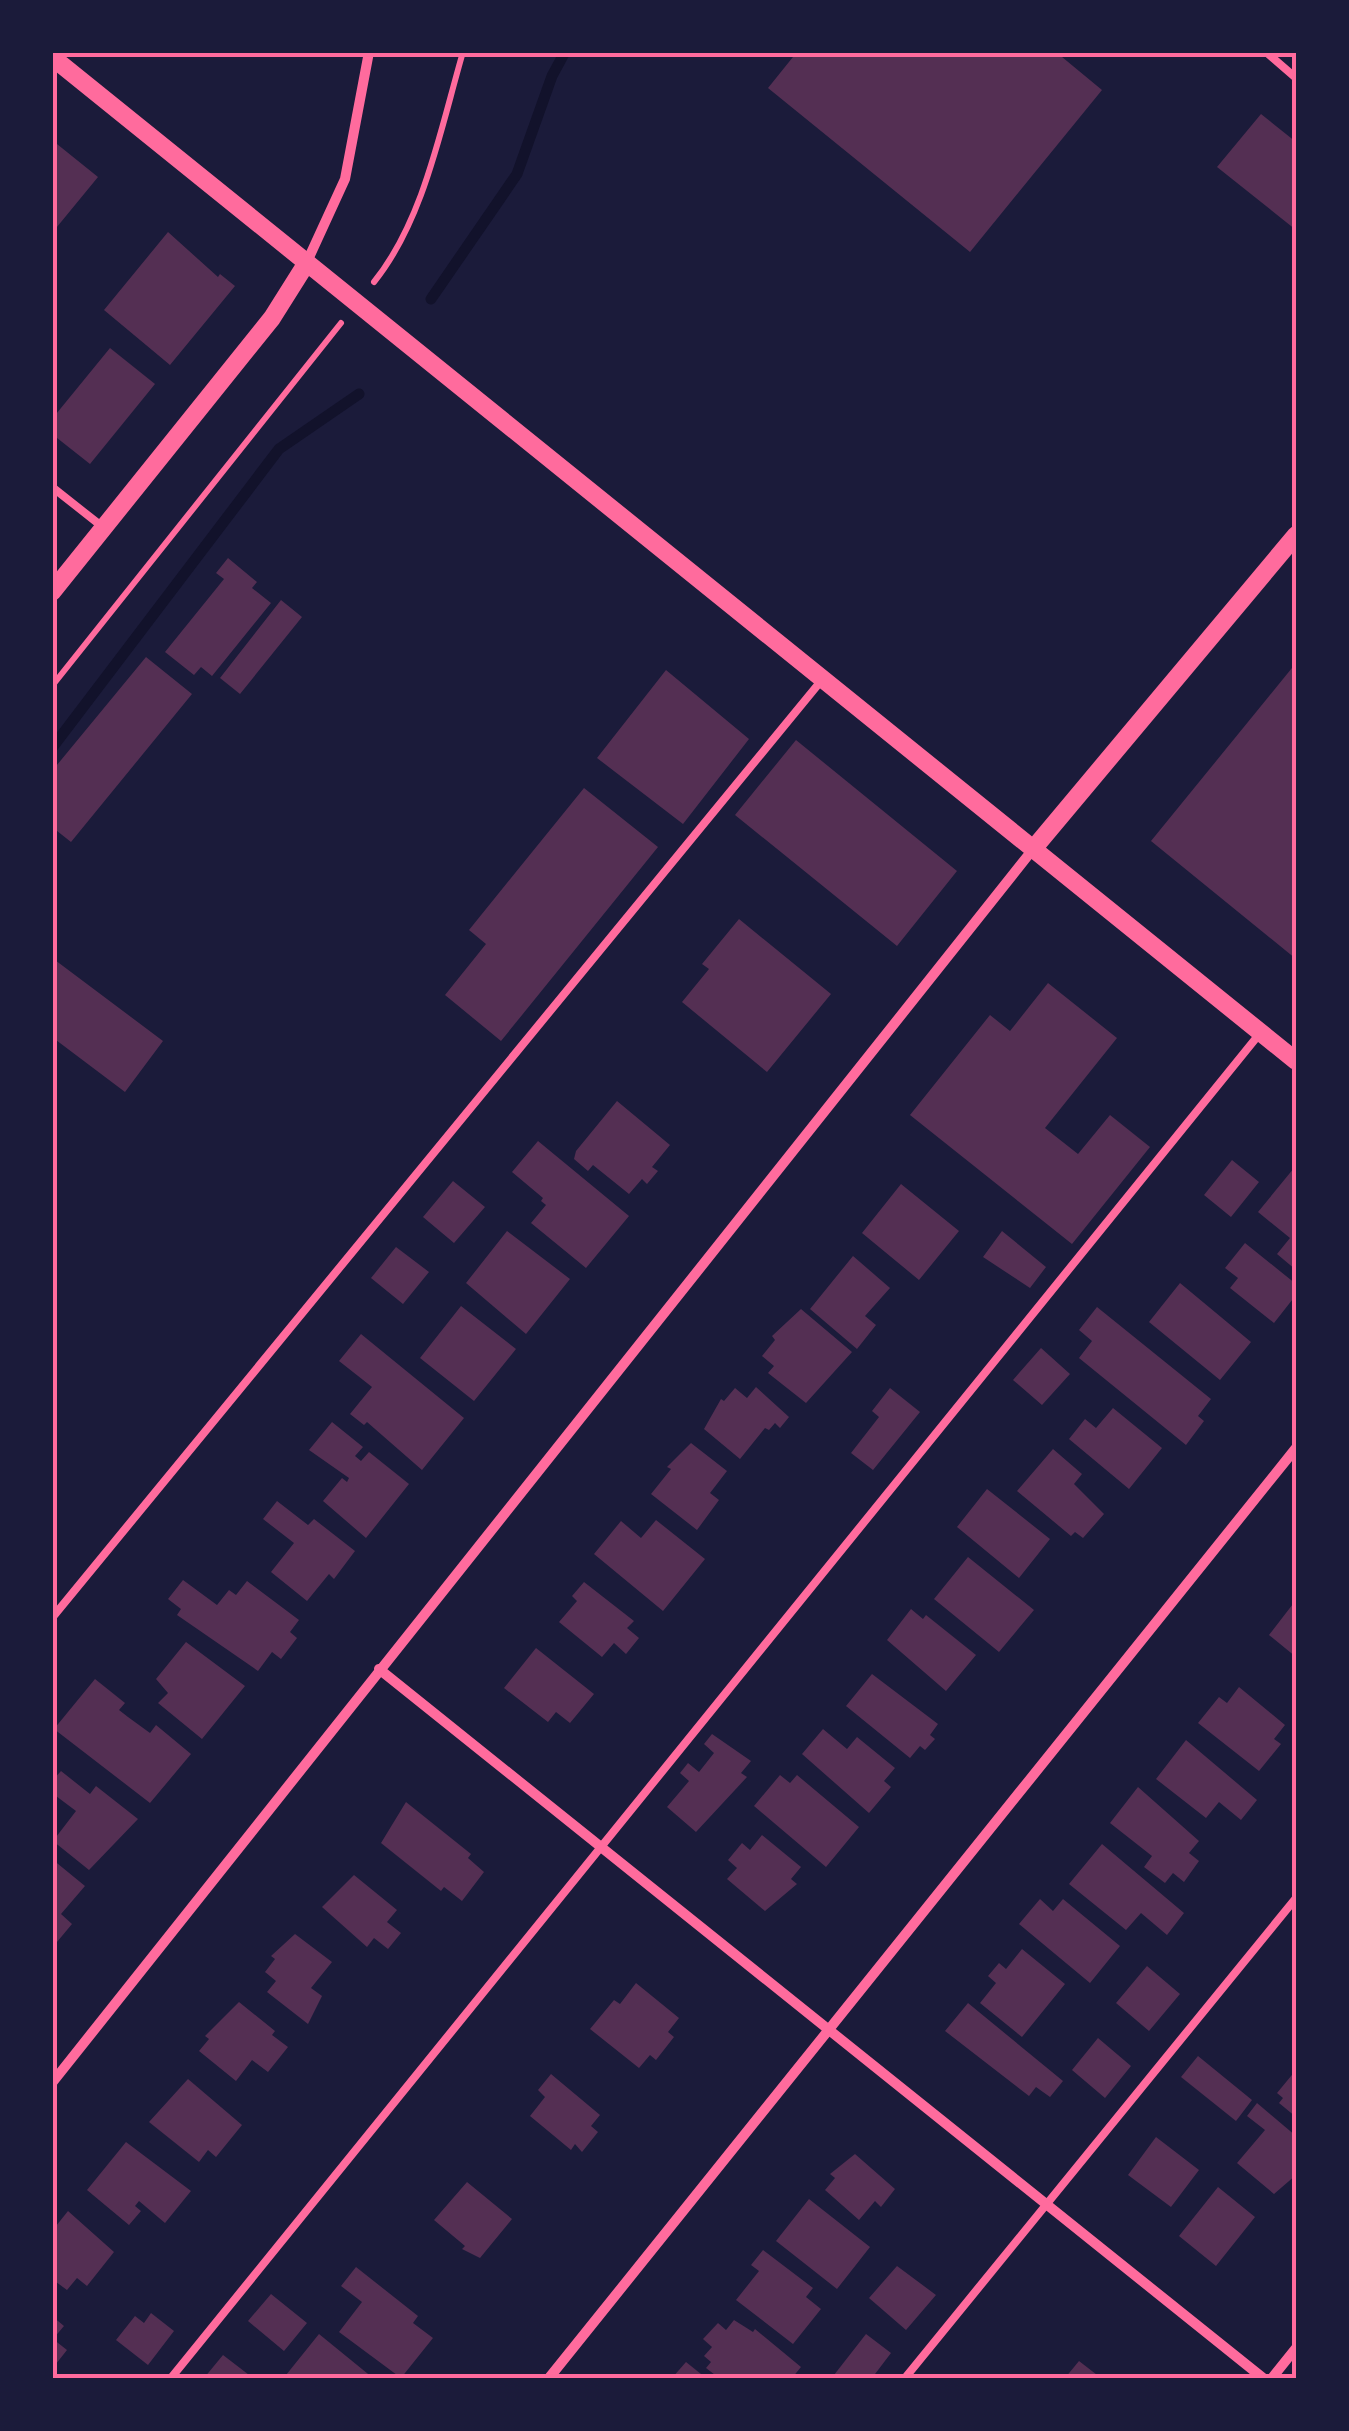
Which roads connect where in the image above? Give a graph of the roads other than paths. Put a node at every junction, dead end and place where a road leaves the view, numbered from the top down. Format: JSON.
{"nodes":[{"id":1,"x":369,"y":52,"type":"edge"},
{"id":2,"x":1266,"y":52,"type":"edge"},
{"id":3,"x":52,"y":57,"type":"edge"},
{"id":4,"x":1296,"y":78,"type":"edge"},
{"id":5,"x":306,"y":264,"type":"junction"},
{"id":6,"x":52,"y":487,"type":"edge"},
{"id":7,"x":104,"y":528,"type":"junction"},
{"id":8,"x":1296,"y":535,"type":"edge"},
{"id":9,"x":52,"y":592,"type":"edge"},
{"id":10,"x":824,"y":678,"type":"junction"},
{"id":11,"x":1034,"y":848,"type":"junction"},
{"id":12,"x":1261,"y":1032,"type":"junction"},
{"id":13,"x":1296,"y":1060,"type":"edge"},
{"id":14,"x":1296,"y":1448,"type":"edge"},
{"id":15,"x":52,"y":1618,"type":"edge"},
{"id":16,"x":379,"y":1670,"type":"junction"},
{"id":17,"x":600,"y":1848,"type":"junction"},
{"id":18,"x":1296,"y":1898,"type":"edge"},
{"id":19,"x":828,"y":2032,"type":"junction"},
{"id":20,"x":52,"y":2083,"type":"edge"},
{"id":21,"x":1047,"y":2206,"type":"junction"},
{"id":22,"x":1296,"y":2348,"type":"edge"},
{"id":23,"x":171,"y":2378,"type":"edge"},
{"id":24,"x":550,"y":2378,"type":"edge"},
{"id":25,"x":905,"y":2378,"type":"edge"},
{"id":26,"x":1263,"y":2378,"type":"edge"},
{"id":27,"x":1272,"y":2378,"type":"edge"}],
"edges":[{"from":1,"to":5,"type":"street"},
{"from":2,"to":4,"type":"lane"},
{"from":3,"to":5,"type":"street"},
{"from":5,"to":7,"type":"street"},
{"from":5,"to":10,"type":"street"},
{"from":6,"to":7,"type":"lane"},
{"from":7,"to":9,"type":"street"},
{"from":8,"to":11,"type":"street"},
{"from":10,"to":11,"type":"street"},
{"from":10,"to":15,"type":"lane"},
{"from":11,"to":12,"type":"street"},
{"from":11,"to":16,"type":"street"},
{"from":12,"to":13,"type":"street"},
{"from":12,"to":17,"type":"lane"},
{"from":14,"to":19,"type":"street"},
{"from":16,"to":17,"type":"street"},
{"from":16,"to":20,"type":"street"},
{"from":17,"to":19,"type":"street"},
{"from":17,"to":23,"type":"lane"},
{"from":18,"to":21,"type":"lane"},
{"from":19,"to":21,"type":"street"},
{"from":19,"to":24,"type":"street"},
{"from":21,"to":25,"type":"lane"},
{"from":21,"to":26,"type":"street"},
{"from":22,"to":27,"type":"street"}]}
